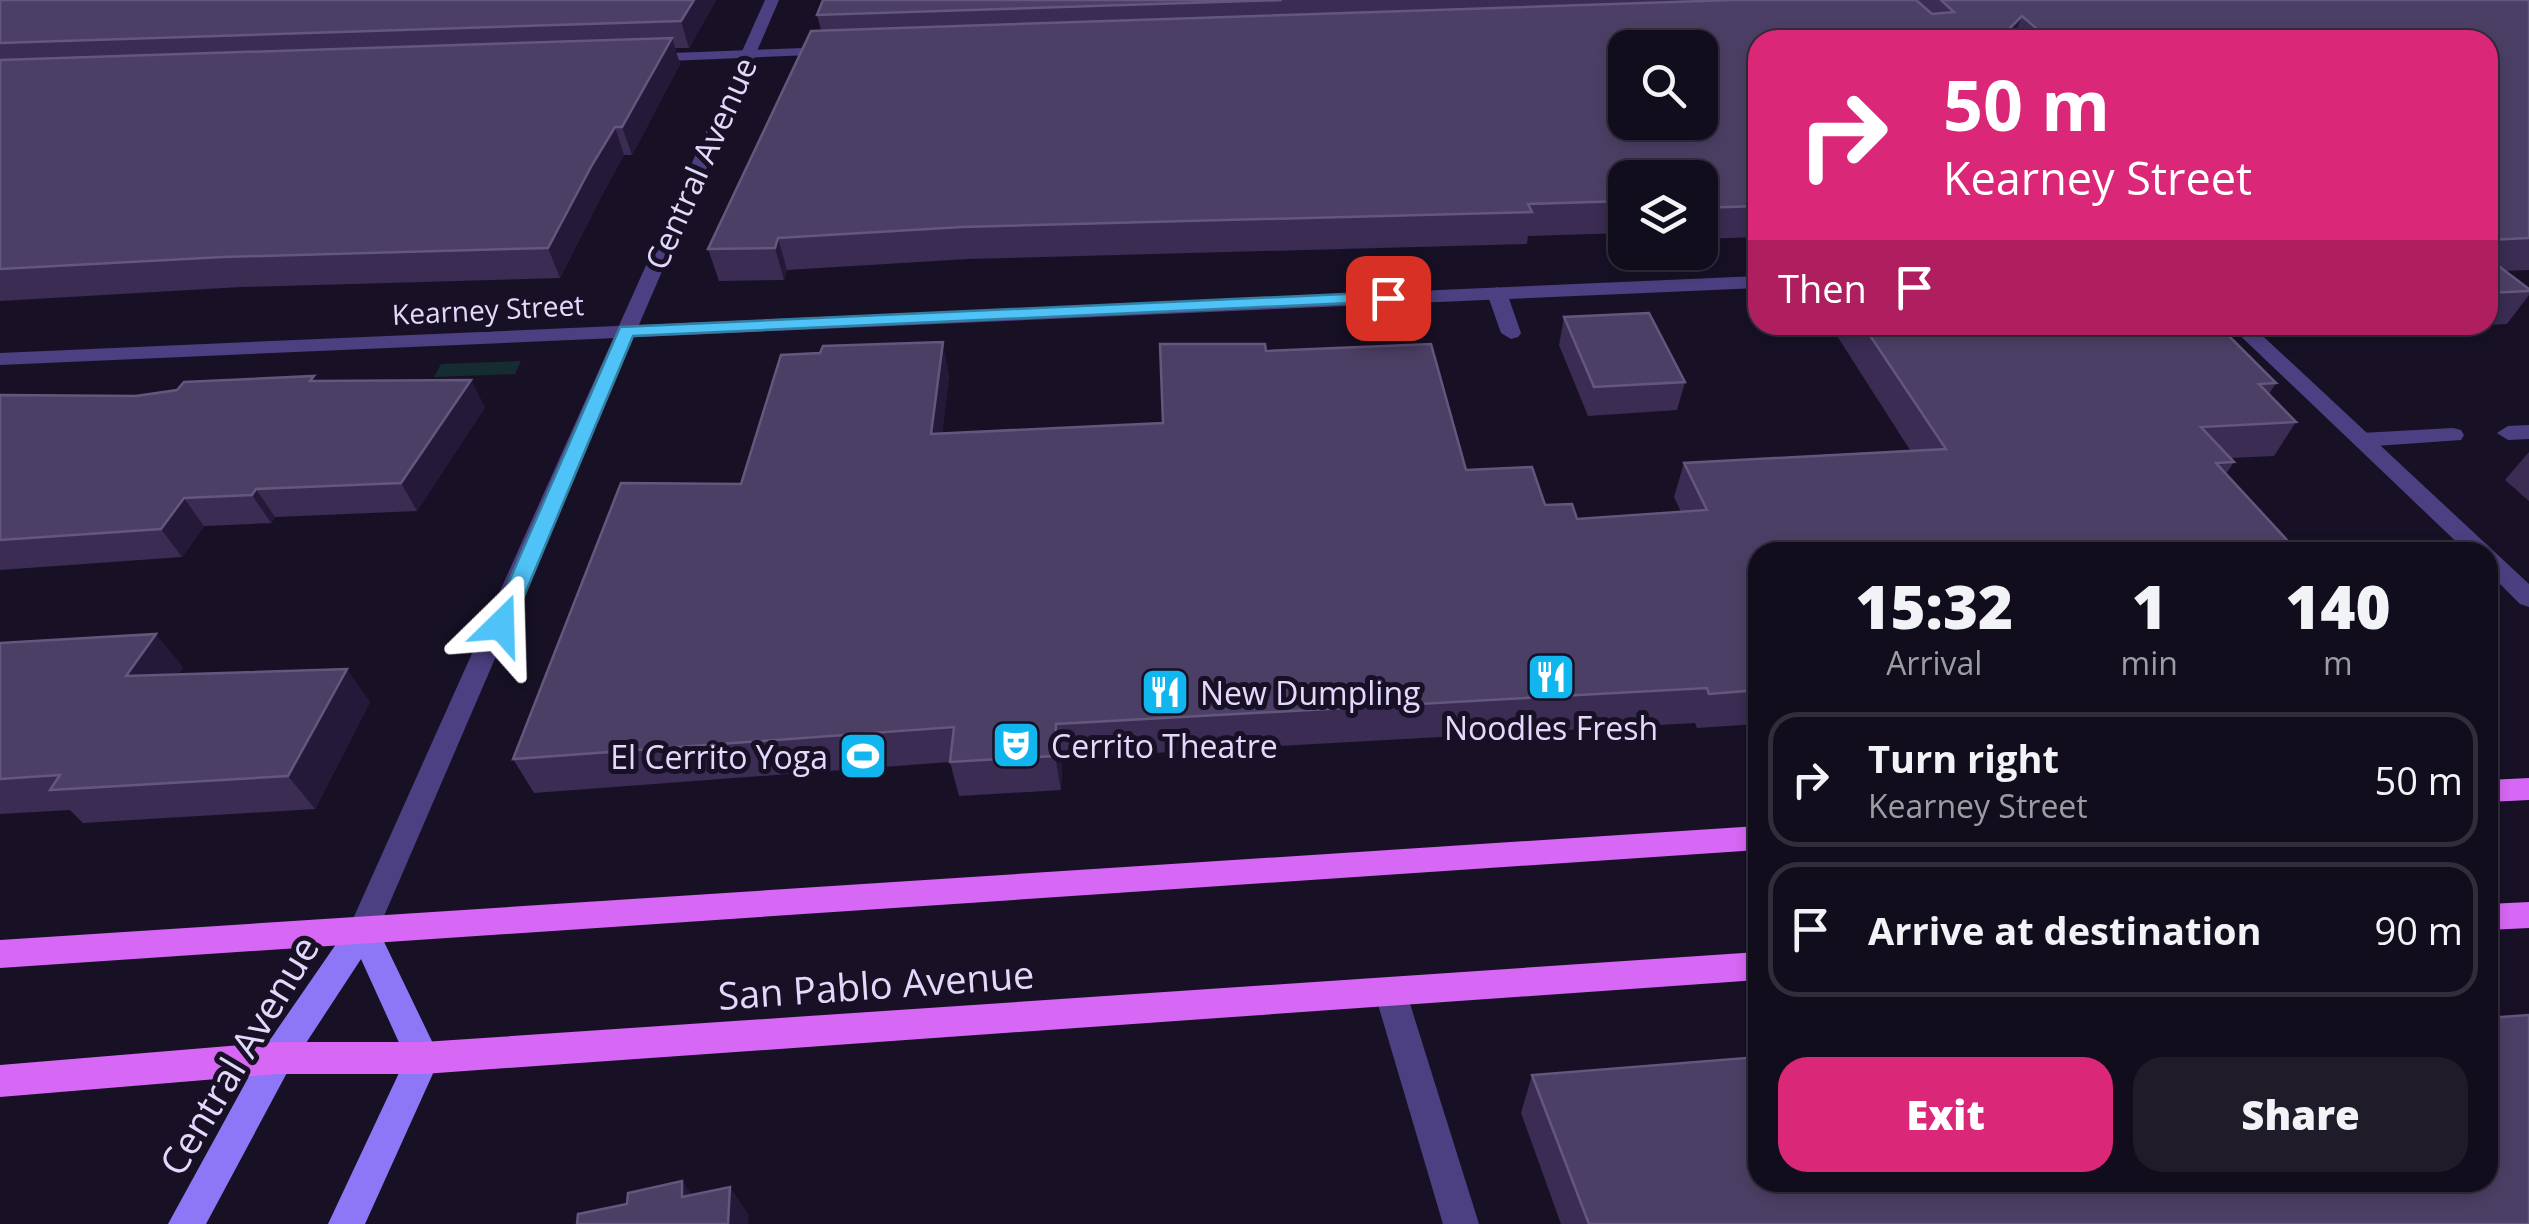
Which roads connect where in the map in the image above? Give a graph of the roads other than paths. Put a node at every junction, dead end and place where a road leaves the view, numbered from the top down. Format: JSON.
{"nodes":[{"id":1,"x":772,"y":0,"type":"edge"},
{"id":2,"x":852,"y":50,"type":"edge"},
{"id":3,"x":748,"y":54,"type":"junction"},
{"id":4,"x":626,"y":58,"type":"edge"},
{"id":5,"x":1748,"y":282,"type":"edge"},
{"id":6,"x":1496,"y":293,"type":"junction"},
{"id":7,"x":626,"y":331,"type":"junction"},
{"id":8,"x":1512,"y":333,"type":"dead end"},
{"id":9,"x":2250,"y":335,"type":"edge"},
{"id":10,"x":0,"y":359,"type":"edge"},
{"id":11,"x":2454,"y":435,"type":"dead end"},
{"id":12,"x":2361,"y":440,"type":"junction"},
{"id":13,"x":2470,"y":542,"type":"edge"},
{"id":14,"x":2498,"y":569,"type":"edge"},
{"id":15,"x":2529,"y":598,"type":"edge"},
{"id":16,"x":2529,"y":789,"type":"edge"},
{"id":17,"x":2498,"y":791,"type":"edge"},
{"id":18,"x":1748,"y":839,"type":"edge"},
{"id":19,"x":2529,"y":915,"type":"edge"},
{"id":20,"x":2498,"y":917,"type":"edge"},
{"id":21,"x":363,"y":930,"type":"junction"},
{"id":22,"x":0,"y":954,"type":"edge"},
{"id":23,"x":1748,"y":967,"type":"edge"},
{"id":24,"x":1390,"y":992,"type":"junction"},
{"id":25,"x":277,"y":1058,"type":"junction"},
{"id":26,"x":422,"y":1058,"type":"junction"},
{"id":27,"x":0,"y":1081,"type":"edge"},
{"id":28,"x":186,"y":1224,"type":"edge"},
{"id":29,"x":346,"y":1224,"type":"edge"},
{"id":30,"x":1462,"y":1224,"type":"edge"}],
"edges":[{"from":1,"to":3,"type":"street","name":"Central Avenue"},
{"from":2,"to":3,"type":"street"},
{"from":3,"to":4,"type":"street"},
{"from":3,"to":7,"type":"street","name":"Central Avenue"},
{"from":5,"to":6,"type":"street","name":"Kearney Street"},
{"from":6,"to":7,"type":"street","name":"Kearney Street"},
{"from":6,"to":8,"type":"street"},
{"from":7,"to":10,"type":"street","name":"Kearney Street"},
{"from":7,"to":21,"type":"street","name":"Central Avenue"},
{"from":9,"to":12,"type":"street"},
{"from":11,"to":12,"type":"street"},
{"from":12,"to":13,"type":"street"},
{"from":14,"to":15,"type":"street"},
{"from":16,"to":17,"type":"main road"},
{"from":18,"to":21,"type":"main road"},
{"from":19,"to":20,"type":"main road"},
{"from":21,"to":22,"type":"main road"},
{"from":21,"to":25,"type":"main road","name":"Central Avenue"},
{"from":21,"to":26,"type":"main road","name":"Central Avenue"},
{"from":23,"to":24,"type":"main road","name":"San Pablo Avenue"},
{"from":24,"to":26,"type":"main road","name":"San Pablo Avenue"},
{"from":24,"to":30,"type":"street"},
{"from":25,"to":26,"type":"main road","name":"San Pablo Avenue"},
{"from":25,"to":27,"type":"main road","name":"San Pablo Avenue"},
{"from":25,"to":28,"type":"main road","name":"Central Avenue"},
{"from":26,"to":29,"type":"main road"}]}
